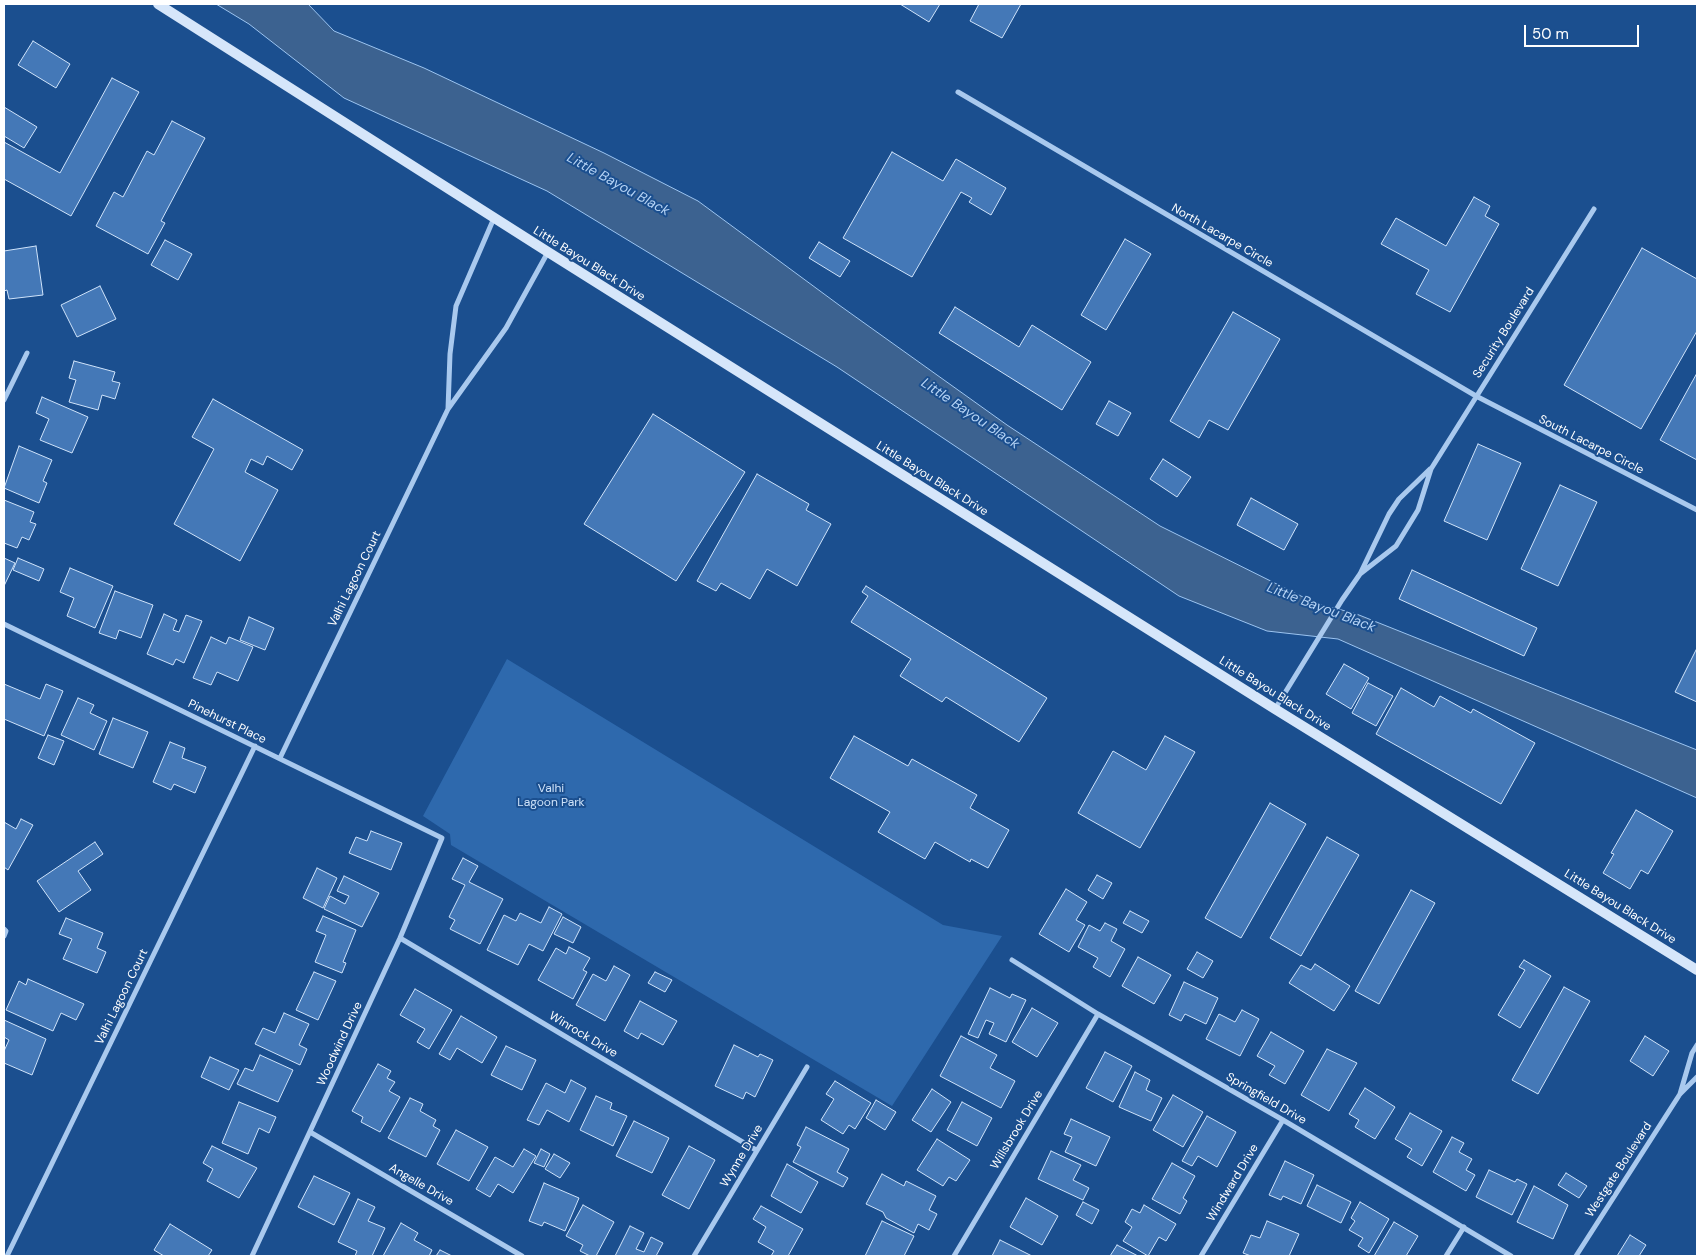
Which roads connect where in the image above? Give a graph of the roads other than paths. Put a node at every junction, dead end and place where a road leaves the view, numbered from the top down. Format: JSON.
{"nodes":[{"id":1,"x":158,"y":4,"type":"edge"},
{"id":2,"x":958,"y":92,"type":"dead end"},
{"id":3,"x":1594,"y":209,"type":"dead end"},
{"id":4,"x":494,"y":218,"type":"junction"},
{"id":5,"x":548,"y":252,"type":"junction"},
{"id":6,"x":27,"y":353,"type":"dead end"},
{"id":7,"x":1476,"y":396,"type":"junction"},
{"id":8,"x":4,"y":400,"type":"edge"},
{"id":9,"x":448,"y":409,"type":"junction"},
{"id":10,"x":1431,"y":469,"type":"junction"},
{"id":11,"x":1697,"y":510,"type":"edge"},
{"id":12,"x":1360,"y":574,"type":"junction"},
{"id":13,"x":4,"y":624,"type":"edge"},
{"id":14,"x":1275,"y":709,"type":"junction"},
{"id":15,"x":255,"y":746,"type":"junction"},
{"id":16,"x":280,"y":758,"type":"junction"},
{"id":17,"x":442,"y":838,"type":"joint"},
{"id":18,"x":400,"y":938,"type":"junction"},
{"id":19,"x":1012,"y":960,"type":"dead end"},
{"id":20,"x":1697,"y":970,"type":"edge"},
{"id":21,"x":1098,"y":1014,"type":"junction"},
{"id":22,"x":1697,"y":1045,"type":"edge"},
{"id":23,"x":807,"y":1067,"type":"dead end"},
{"id":24,"x":1697,"y":1077,"type":"edge"},
{"id":25,"x":1680,"y":1094,"type":"junction"},
{"id":26,"x":1283,"y":1120,"type":"junction"},
{"id":27,"x":310,"y":1132,"type":"junction"},
{"id":28,"x":756,"y":1150,"type":"junction"},
{"id":29,"x":1464,"y":1227,"type":"junction"},
{"id":30,"x":7,"y":1256,"type":"edge"},
{"id":31,"x":252,"y":1256,"type":"edge"},
{"id":32,"x":522,"y":1256,"type":"edge"},
{"id":33,"x":694,"y":1256,"type":"edge"},
{"id":34,"x":954,"y":1256,"type":"edge"},
{"id":35,"x":1201,"y":1256,"type":"edge"},
{"id":36,"x":1446,"y":1256,"type":"edge"},
{"id":37,"x":1511,"y":1256,"type":"edge"},
{"id":38,"x":1576,"y":1256,"type":"edge"}],
"edges":[{"from":1,"to":4,"type":"main road","name":"Little Bayou Black Drive"},
{"from":2,"to":7,"type":"street","name":"North Lacarpe Circle"},
{"from":3,"to":7,"type":"street","name":"Security Boulevard"},
{"from":4,"to":5,"type":"main road","name":"Little Bayou Black Drive"},
{"from":4,"to":9,"type":"street","name":"Valhi Lagoon Court"},
{"from":5,"to":9,"type":"street","name":"Valhi Lagoon Court"},
{"from":5,"to":14,"type":"main road","name":"Little Bayou Black Drive"},
{"from":6,"to":8,"type":"street"},
{"from":7,"to":10,"type":"street","name":"Security Boulevard"},
{"from":7,"to":11,"type":"street","name":"South Lacarpe Circle"},
{"from":9,"to":16,"type":"street","name":"Valhi Lagoon Court"},
{"from":10,"to":12,"type":"street","name":"Security Boulevard"},
{"from":10,"to":12,"type":"street","name":"Security Boulevard"},
{"from":12,"to":14,"type":"street","name":"Security Boulevard"},
{"from":13,"to":15,"type":"street","name":"Pinehurst Place"},
{"from":14,"to":20,"type":"main road","name":"Little Bayou Black Drive"},
{"from":15,"to":16,"type":"street","name":"Pinehurst Place"},
{"from":15,"to":30,"type":"street","name":"Valhi Lagoon Court"},
{"from":16,"to":17,"type":"street","name":"Pinehurst Place"},
{"from":17,"to":18,"type":"street","name":"Woodwind Drive"},
{"from":18,"to":27,"type":"street","name":"Woodwind Drive"},
{"from":18,"to":28,"type":"street","name":"Winrock Drive"},
{"from":19,"to":21,"type":"street","name":"Springfield Drive"},
{"from":21,"to":26,"type":"street","name":"Springfield Drive"},
{"from":21,"to":34,"type":"street","name":"Willsbrook Drive"},
{"from":22,"to":25,"type":"street","name":"Westgate Boulevard"},
{"from":23,"to":28,"type":"street","name":"Wynne Drive"},
{"from":24,"to":25,"type":"street","name":"Westgate Boulevard"},
{"from":25,"to":38,"type":"street","name":"Westgate Boulevard"},
{"from":26,"to":29,"type":"street","name":"Springfield Drive"},
{"from":26,"to":35,"type":"street","name":"Windward Drive"},
{"from":27,"to":31,"type":"street","name":"Woodwind Drive"},
{"from":27,"to":32,"type":"street","name":"Angelle Drive"},
{"from":28,"to":33,"type":"street","name":"Wynne Drive"},
{"from":29,"to":36,"type":"street"},
{"from":29,"to":37,"type":"street","name":"Springfield Drive"}]}
